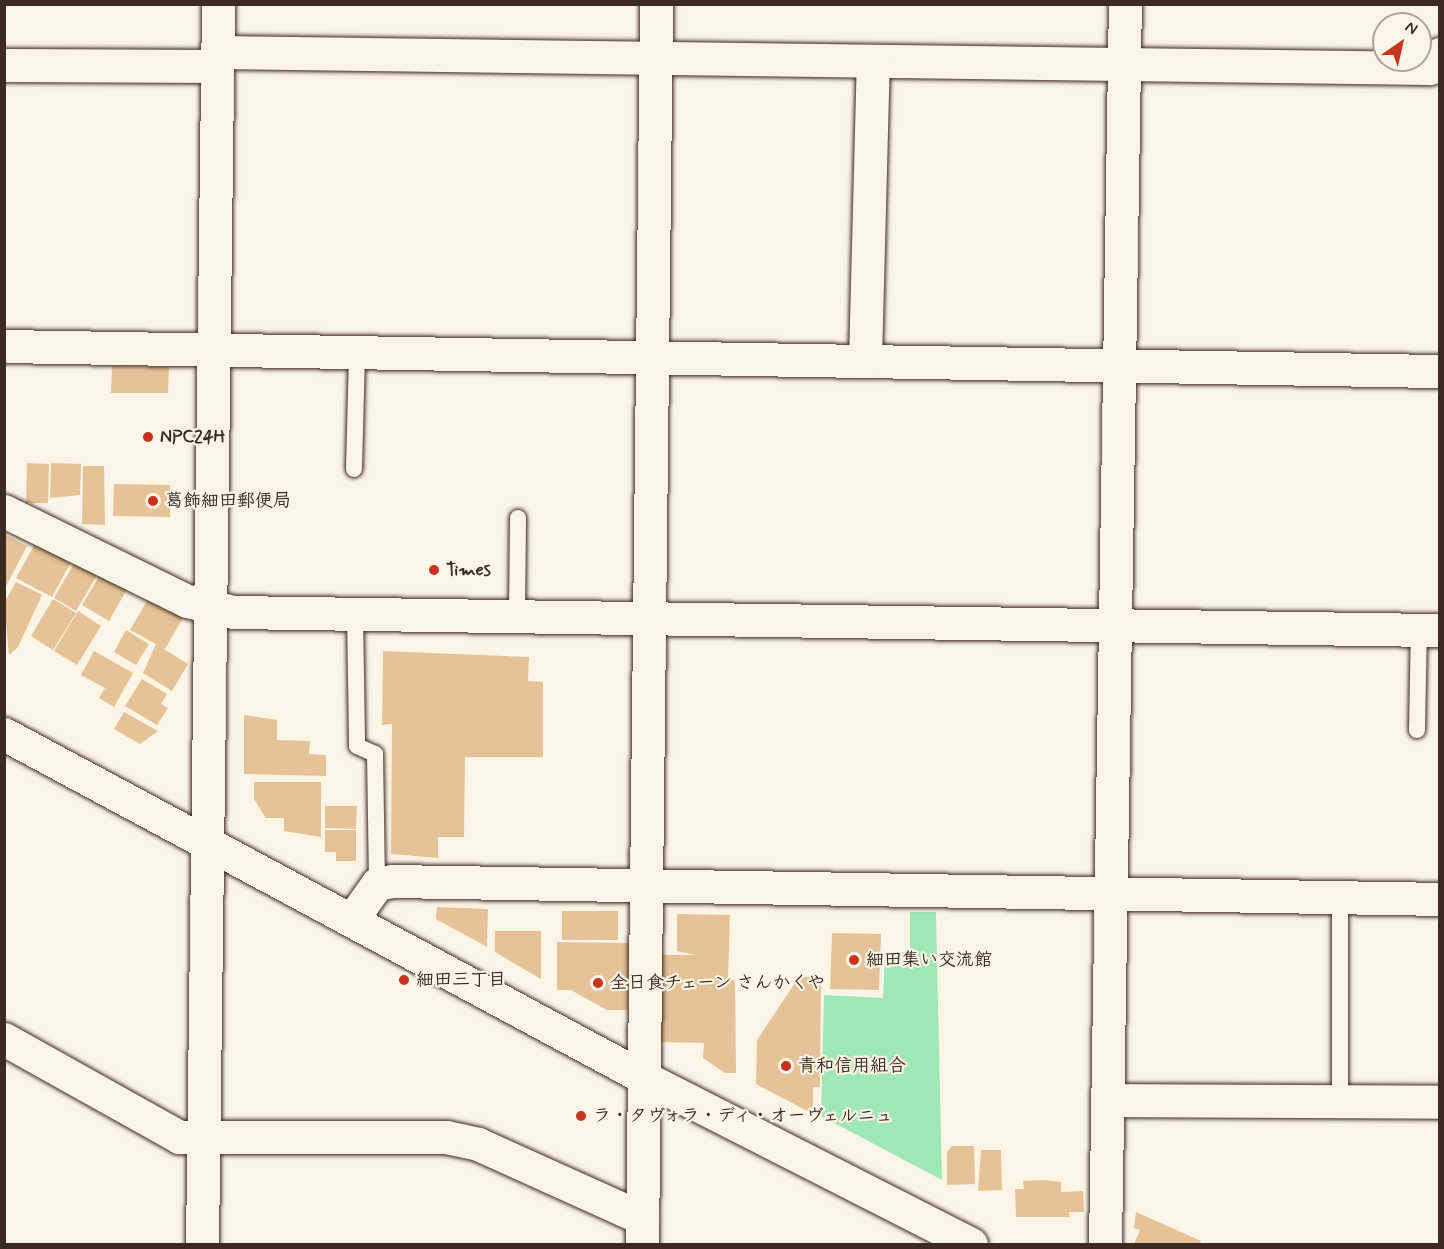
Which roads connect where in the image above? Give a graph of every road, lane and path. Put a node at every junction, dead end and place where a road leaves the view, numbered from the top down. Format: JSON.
{"nodes":[{"id":1,"x":218,"y":4,"type":"edge"},
{"id":2,"x":656,"y":4,"type":"edge"},
{"id":3,"x":1125,"y":4,"type":"edge"},
{"id":4,"x":1440,"y":54,"type":"edge"},
{"id":5,"x":218,"y":59,"type":"junction"},
{"id":6,"x":655,"y":59,"type":"junction"},
{"id":7,"x":873,"y":61,"type":"junction"},
{"id":8,"x":4,"y":65,"type":"edge"},
{"id":9,"x":1125,"y":65,"type":"junction"},
{"id":10,"x":4,"y":346,"type":"edge"},
{"id":11,"x":213,"y":351,"type":"junction"},
{"id":12,"x":357,"y":353,"type":"junction"},
{"id":13,"x":653,"y":356,"type":"junction"},
{"id":14,"x":865,"y":360,"type":"junction"},
{"id":15,"x":1120,"y":366,"type":"junction"},
{"id":16,"x":1440,"y":371,"type":"edge"},
{"id":17,"x":354,"y":469,"type":"dead end"},
{"id":18,"x":4,"y":511,"type":"edge"},
{"id":19,"x":518,"y":518,"type":"dead end"},
{"id":20,"x":211,"y":607,"type":"junction"},
{"id":21,"x":355,"y":613,"type":"junction"},
{"id":22,"x":518,"y":615,"type":"junction"},
{"id":23,"x":651,"y":616,"type":"junction"},
{"id":24,"x":1115,"y":621,"type":"junction"},
{"id":25,"x":1429,"y":630,"type":"edge"},
{"id":26,"x":1418,"y":730,"type":"dead end"},
{"id":27,"x":4,"y":734,"type":"edge"},
{"id":28,"x":207,"y":839,"type":"junction"},
{"id":29,"x":377,"y":884,"type":"junction"},
{"id":30,"x":648,"y":885,"type":"junction"},
{"id":31,"x":1113,"y":894,"type":"junction"},
{"id":32,"x":1341,"y":898,"type":"junction"},
{"id":33,"x":1440,"y":899,"type":"edge"},
{"id":34,"x":353,"y":918,"type":"junction"},
{"id":35,"x":4,"y":1039,"type":"edge"},
{"id":36,"x":644,"y":1077,"type":"junction"},
{"id":37,"x":1109,"y":1100,"type":"junction"},
{"id":38,"x":1440,"y":1102,"type":"edge"},
{"id":39,"x":1340,"y":1104,"type":"junction"},
{"id":40,"x":204,"y":1141,"type":"junction"},
{"id":41,"x":642,"y":1231,"type":"edge"},
{"id":42,"x":202,"y":1245,"type":"edge"},
{"id":43,"x":971,"y":1245,"type":"edge"},
{"id":44,"x":1105,"y":1245,"type":"edge"}],
"edges":[{"from":1,"to":5,"type":"street"},
{"from":2,"to":6,"type":"street"},
{"from":3,"to":9,"type":"street"},
{"from":4,"to":9,"type":"street"},
{"from":5,"to":6,"type":"street"},
{"from":5,"to":8,"type":"street"},
{"from":5,"to":11,"type":"street"},
{"from":6,"to":7,"type":"street"},
{"from":6,"to":13,"type":"street"},
{"from":7,"to":9,"type":"street"},
{"from":7,"to":14,"type":"street"},
{"from":9,"to":15,"type":"street"},
{"from":10,"to":11,"type":"street"},
{"from":11,"to":12,"type":"street"},
{"from":11,"to":20,"type":"street"},
{"from":12,"to":13,"type":"street"},
{"from":12,"to":17,"type":"lane"},
{"from":13,"to":14,"type":"street"},
{"from":13,"to":23,"type":"street"},
{"from":14,"to":15,"type":"street"},
{"from":15,"to":16,"type":"street"},
{"from":15,"to":24,"type":"street"},
{"from":18,"to":20,"type":"street"},
{"from":19,"to":22,"type":"lane"},
{"from":20,"to":21,"type":"street"},
{"from":20,"to":28,"type":"street"},
{"from":21,"to":22,"type":"street"},
{"from":21,"to":29,"type":"lane"},
{"from":22,"to":23,"type":"street"},
{"from":23,"to":24,"type":"street"},
{"from":23,"to":30,"type":"street"},
{"from":24,"to":25,"type":"street"},
{"from":24,"to":31,"type":"street"},
{"from":25,"to":26,"type":"lane"},
{"from":27,"to":28,"type":"street"},
{"from":28,"to":34,"type":"street"},
{"from":28,"to":40,"type":"street"},
{"from":29,"to":30,"type":"street"},
{"from":29,"to":34,"type":"street"},
{"from":30,"to":31,"type":"street"},
{"from":30,"to":36,"type":"street"},
{"from":31,"to":32,"type":"street"},
{"from":31,"to":37,"type":"street"},
{"from":32,"to":33,"type":"street"},
{"from":32,"to":39,"type":"lane"},
{"from":34,"to":36,"type":"street"},
{"from":35,"to":40,"type":"street"},
{"from":36,"to":41,"type":"street"},
{"from":36,"to":43,"type":"street"},
{"from":37,"to":39,"type":"street"},
{"from":37,"to":44,"type":"street"},
{"from":38,"to":39,"type":"street"},
{"from":40,"to":41,"type":"street"},
{"from":40,"to":42,"type":"street"}]}
